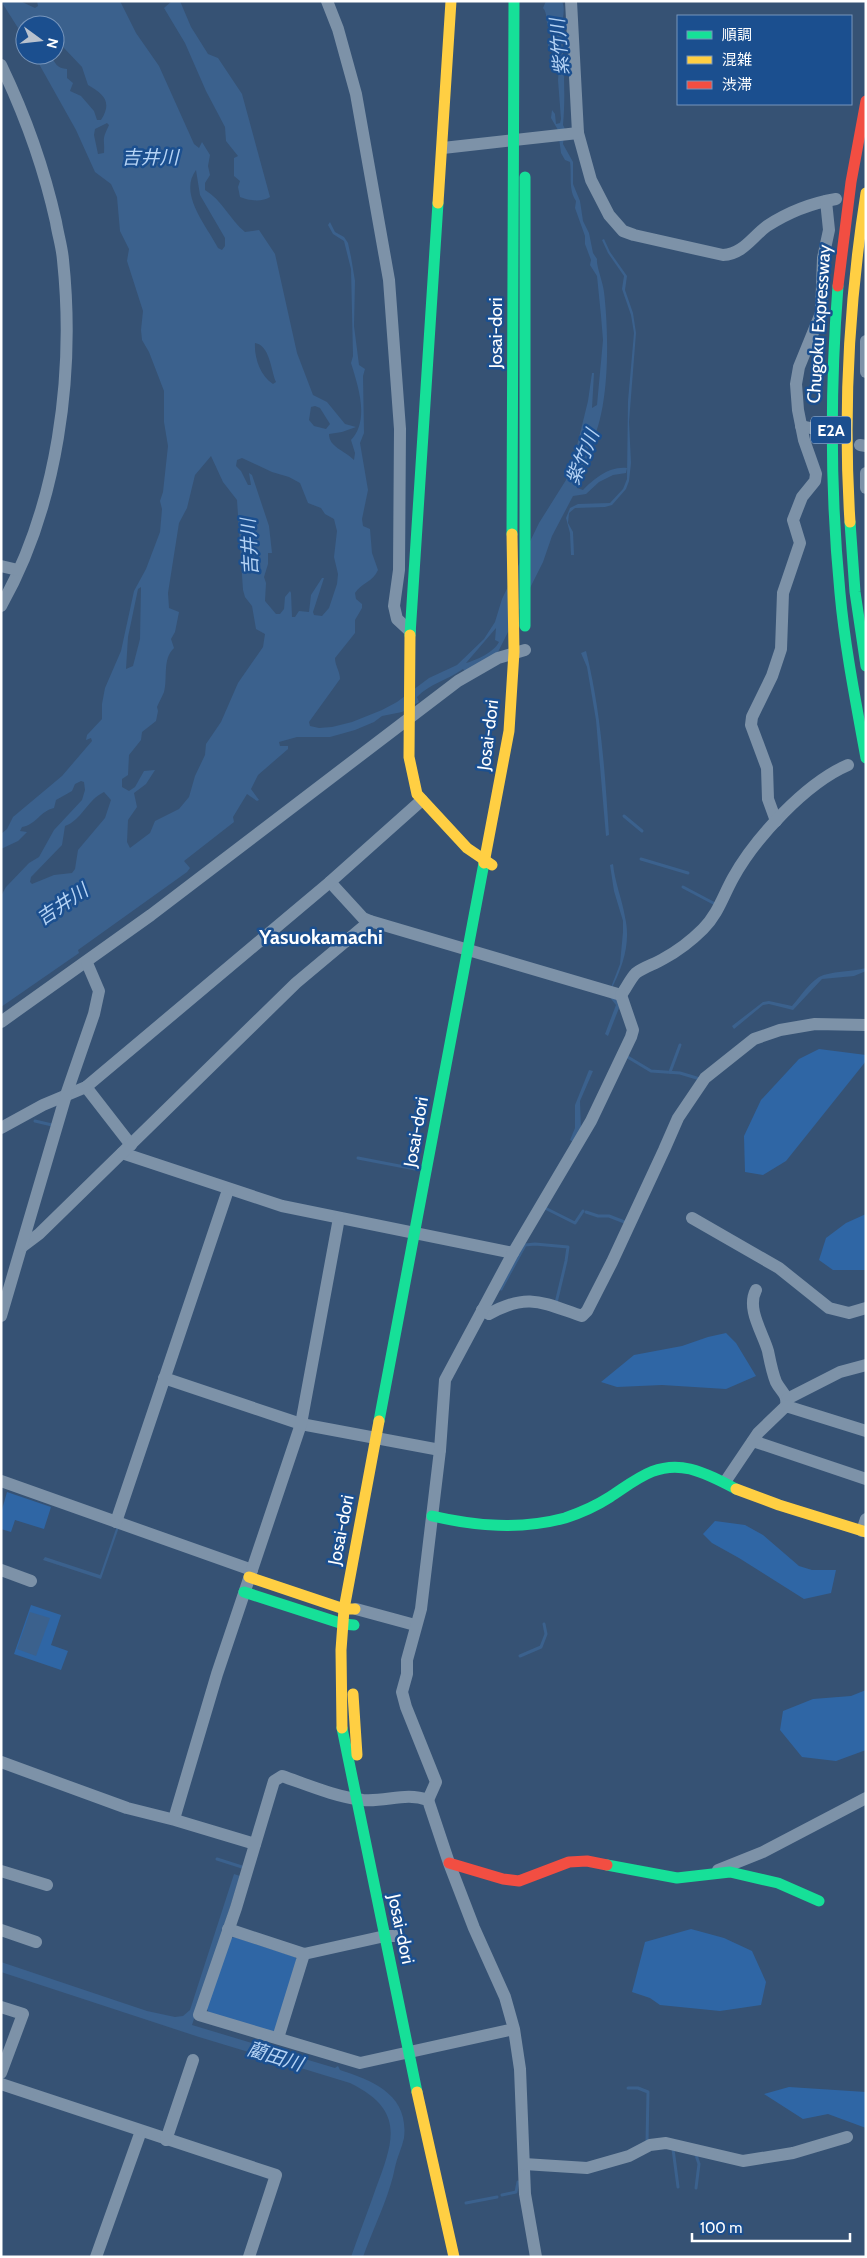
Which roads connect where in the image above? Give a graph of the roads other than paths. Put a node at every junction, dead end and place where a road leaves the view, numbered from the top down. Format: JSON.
{"nodes":[{"id":1,"x":327,"y":1,"type":"edge"},
{"id":2,"x":451,"y":1,"type":"edge"},
{"id":3,"x":514,"y":1,"type":"edge"},
{"id":4,"x":525,"y":1,"type":"edge"},
{"id":5,"x":571,"y":1,"type":"edge"},
{"id":6,"x":1,"y":65,"type":"edge"},
{"id":7,"x":866,"y":102,"type":"edge"},
{"id":8,"x":576,"y":133,"type":"junction"},
{"id":9,"x":519,"y":141,"type":"junction"},
{"id":10,"x":443,"y":148,"type":"junction"},
{"id":11,"x":866,"y":193,"type":"edge"},
{"id":12,"x":866,"y":341,"type":"edge"},
{"id":13,"x":866,"y":372,"type":"edge"},
{"id":14,"x":801,"y":426,"type":"junction"},
{"id":15,"x":816,"y":429,"type":"dead end"},
{"id":16,"x":866,"y":473,"type":"edge"},
{"id":17,"x":866,"y":488,"type":"edge"},
{"id":18,"x":1,"y":566,"type":"edge"},
{"id":19,"x":18,"y":570,"type":"junction"},
{"id":20,"x":1,"y":606,"type":"edge"},
{"id":21,"x":410,"y":631,"type":"junction"},
{"id":22,"x":520,"y":651,"type":"junction"},
{"id":23,"x":866,"y":666,"type":"edge"},
{"id":24,"x":525,"y":667,"type":"dead end"},
{"id":25,"x":524,"y":686,"type":"dead end"},
{"id":26,"x":408,"y":717,"type":"junction"},
{"id":27,"x":866,"y":758,"type":"edge"},
{"id":28,"x":848,"y":766,"type":"dead end"},
{"id":29,"x":422,"y":800,"type":"junction"},
{"id":30,"x":776,"y":821,"type":"junction"},
{"id":31,"x":483,"y":859,"type":"junction"},
{"id":32,"x":493,"y":866,"type":"junction"},
{"id":33,"x":330,"y":882,"type":"junction"},
{"id":34,"x":370,"y":921,"type":"junction"},
{"id":35,"x":473,"y":952,"type":"junction"},
{"id":36,"x":87,"y":963,"type":"junction"},
{"id":37,"x":621,"y":995,"type":"junction"},
{"id":38,"x":1,"y":1022,"type":"edge"},
{"id":39,"x":866,"y":1025,"type":"edge"},
{"id":40,"x":86,"y":1087,"type":"junction"},
{"id":41,"x":66,"y":1095,"type":"junction"},
{"id":42,"x":1,"y":1128,"type":"edge"},
{"id":43,"x":127,"y":1149,"type":"junction"},
{"id":44,"x":228,"y":1190,"type":"junction"},
{"id":45,"x":339,"y":1218,"type":"junction"},
{"id":46,"x":692,"y":1218,"type":"dead end"},
{"id":47,"x":421,"y":1234,"type":"junction"},
{"id":48,"x":23,"y":1246,"type":"junction"},
{"id":49,"x":513,"y":1252,"type":"junction"},
{"id":50,"x":756,"y":1290,"type":"dead end"},
{"id":51,"x":866,"y":1308,"type":"edge"},
{"id":52,"x":482,"y":1310,"type":"junction"},
{"id":53,"x":1,"y":1316,"type":"edge"},
{"id":54,"x":866,"y":1365,"type":"edge"},
{"id":55,"x":164,"y":1378,"type":"junction"},
{"id":56,"x":786,"y":1402,"type":"junction"},
{"id":57,"x":301,"y":1424,"type":"junction"},
{"id":58,"x":866,"y":1431,"type":"edge"},
{"id":59,"x":382,"y":1439,"type":"junction"},
{"id":60,"x":753,"y":1441,"type":"junction"},
{"id":61,"x":440,"y":1450,"type":"junction"},
{"id":62,"x":866,"y":1479,"type":"edge"},
{"id":63,"x":1,"y":1482,"type":"edge"},
{"id":64,"x":725,"y":1482,"type":"junction"},
{"id":65,"x":432,"y":1516,"type":"junction"},
{"id":66,"x":116,"y":1522,"type":"junction"},
{"id":67,"x":864,"y":1527,"type":"edge"},
{"id":68,"x":1,"y":1570,"type":"edge"},
{"id":69,"x":251,"y":1574,"type":"junction"},
{"id":70,"x":31,"y":1581,"type":"dead end"},
{"id":71,"x":244,"y":1592,"type":"junction"},
{"id":72,"x":350,"y":1609,"type":"junction"},
{"id":73,"x":342,"y":1624,"type":"junction"},
{"id":74,"x":355,"y":1625,"type":"junction"},
{"id":75,"x":415,"y":1625,"type":"junction"},
{"id":76,"x":1,"y":1762,"type":"edge"},
{"id":77,"x":866,"y":1798,"type":"edge"},
{"id":78,"x":360,"y":1799,"type":"junction"},
{"id":79,"x":428,"y":1800,"type":"junction"},
{"id":80,"x":174,"y":1819,"type":"junction"},
{"id":81,"x":255,"y":1844,"type":"junction"},
{"id":82,"x":448,"y":1863,"type":"junction"},
{"id":83,"x":1,"y":1871,"type":"edge"},
{"id":84,"x":711,"y":1873,"type":"junction"},
{"id":85,"x":47,"y":1885,"type":"dead end"},
{"id":86,"x":819,"y":1901,"type":"dead end"},
{"id":87,"x":228,"y":1929,"type":"junction"},
{"id":88,"x":1,"y":1930,"type":"edge"},
{"id":89,"x":390,"y":1936,"type":"junction"},
{"id":90,"x":36,"y":1942,"type":"dead end"},
{"id":91,"x":304,"y":1954,"type":"junction"},
{"id":92,"x":1,"y":2007,"type":"edge"},
{"id":93,"x":514,"y":2028,"type":"junction"},
{"id":94,"x":278,"y":2038,"type":"junction"},
{"id":95,"x":414,"y":2052,"type":"junction"},
{"id":96,"x":193,"y":2060,"type":"dead end"},
{"id":97,"x":1,"y":2072,"type":"edge"},
{"id":98,"x":1,"y":2084,"type":"edge"},
{"id":99,"x":141,"y":2131,"type":"junction"},
{"id":100,"x":847,"y":2138,"type":"dead end"},
{"id":101,"x":166,"y":2140,"type":"junction"},
{"id":102,"x":524,"y":2164,"type":"junction"},
{"id":103,"x":96,"y":2257,"type":"edge"},
{"id":104,"x":249,"y":2257,"type":"edge"},
{"id":105,"x":454,"y":2257,"type":"edge"},
{"id":106,"x":465,"y":2257,"type":"edge"},
{"id":107,"x":536,"y":2257,"type":"edge"}],
"edges":[{"from":1,"to":21,"type":"street"},
{"from":2,"to":10,"type":"main road"},
{"from":3,"to":9,"type":"main road","name":"Josai-dori"},
{"from":4,"to":9,"type":"main road","name":"Josai-dori"},
{"from":5,"to":8,"type":"street"},
{"from":6,"to":19,"type":"street"},
{"from":7,"to":27,"type":"main road","name":"Chugoku Expressway","number":"E2A"},
{"from":8,"to":9,"type":"street"},
{"from":8,"to":14,"type":"street"},
{"from":9,"to":10,"type":"street"},
{"from":9,"to":22,"type":"main road","name":"Josai-dori"},
{"from":9,"to":22,"type":"main road","name":"Josai-dori"},
{"from":10,"to":21,"type":"main road"},
{"from":11,"to":23,"type":"main road","name":"Chugoku Expressway","number":"E2A"},
{"from":12,"to":13,"type":"street"},
{"from":14,"to":15,"type":"street"},
{"from":14,"to":30,"type":"street"},
{"from":16,"to":17,"type":"street"},
{"from":18,"to":19,"type":"street"},
{"from":19,"to":20,"type":"street"},
{"from":21,"to":26,"type":"main road"},
{"from":22,"to":24,"type":"main road","name":"Josai-dori"},
{"from":22,"to":26,"type":"street"},
{"from":22,"to":31,"type":"main road","name":"Josai-dori"},
{"from":25,"to":32,"type":"main road","name":"Josai-dori"},
{"from":26,"to":29,"type":"main road"},
{"from":26,"to":36,"type":"street"},
{"from":28,"to":30,"type":"street"},
{"from":29,"to":31,"type":"main road"},
{"from":29,"to":33,"type":"street"},
{"from":30,"to":37,"type":"street"},
{"from":31,"to":32,"type":"main road"},
{"from":31,"to":35,"type":"main road","name":"Josai-dori"},
{"from":32,"to":35,"type":"main road","name":"Josai-dori"},
{"from":33,"to":34,"type":"street"},
{"from":33,"to":40,"type":"street"},
{"from":34,"to":35,"type":"street"},
{"from":34,"to":43,"type":"street"},
{"from":35,"to":37,"type":"street"},
{"from":35,"to":47,"type":"main road","name":"Josai-dori"},
{"from":36,"to":38,"type":"street"},
{"from":36,"to":41,"type":"street"},
{"from":37,"to":49,"type":"street"},
{"from":39,"to":52,"type":"street"},
{"from":40,"to":41,"type":"street"},
{"from":40,"to":43,"type":"street"},
{"from":41,"to":42,"type":"street"},
{"from":41,"to":48,"type":"street"},
{"from":43,"to":44,"type":"street"},
{"from":43,"to":48,"type":"street"},
{"from":44,"to":45,"type":"street"},
{"from":44,"to":55,"type":"street"},
{"from":45,"to":47,"type":"street"},
{"from":45,"to":57,"type":"street"},
{"from":46,"to":51,"type":"street"},
{"from":47,"to":49,"type":"street"},
{"from":47,"to":59,"type":"main road","name":"Josai-dori"},
{"from":48,"to":53,"type":"street"},
{"from":49,"to":52,"type":"street"},
{"from":50,"to":56,"type":"street"},
{"from":52,"to":61,"type":"street"},
{"from":54,"to":56,"type":"street"},
{"from":55,"to":57,"type":"street"},
{"from":55,"to":66,"type":"street"},
{"from":56,"to":58,"type":"street"},
{"from":56,"to":60,"type":"street"},
{"from":57,"to":59,"type":"street"},
{"from":57,"to":69,"type":"street"},
{"from":59,"to":61,"type":"street"},
{"from":59,"to":72,"type":"main road","name":"Josai-dori"},
{"from":60,"to":62,"type":"street"},
{"from":60,"to":64,"type":"street"},
{"from":61,"to":65,"type":"street"},
{"from":63,"to":66,"type":"street"},
{"from":64,"to":65,"type":"main road"},
{"from":64,"to":67,"type":"main road"},
{"from":65,"to":75,"type":"street"},
{"from":66,"to":69,"type":"street"},
{"from":68,"to":70,"type":"street"},
{"from":69,"to":71,"type":"street"},
{"from":69,"to":72,"type":"main road"},
{"from":71,"to":73,"type":"main road"},
{"from":71,"to":80,"type":"street"},
{"from":72,"to":73,"type":"main road","name":"Josai-dori"},
{"from":72,"to":74,"type":"main road","name":"Josai-dori"},
{"from":72,"to":75,"type":"street"},
{"from":73,"to":74,"type":"main road"},
{"from":73,"to":78,"type":"main road","name":"Josai-dori"},
{"from":74,"to":78,"type":"main road","name":"Josai-dori"},
{"from":75,"to":79,"type":"street"},
{"from":76,"to":80,"type":"street"},
{"from":77,"to":84,"type":"street"},
{"from":78,"to":79,"type":"street"},
{"from":78,"to":81,"type":"street"},
{"from":78,"to":89,"type":"main road","name":"Josai-dori"},
{"from":79,"to":82,"type":"street"},
{"from":80,"to":81,"type":"street"},
{"from":81,"to":87,"type":"street"},
{"from":82,"to":84,"type":"main road"},
{"from":82,"to":93,"type":"street"},
{"from":83,"to":85,"type":"street"},
{"from":84,"to":86,"type":"main road"},
{"from":87,"to":91,"type":"street"},
{"from":87,"to":94,"type":"street"},
{"from":88,"to":90,"type":"street"},
{"from":89,"to":91,"type":"street"},
{"from":89,"to":95,"type":"main road","name":"Josai-dori"},
{"from":91,"to":94,"type":"street"},
{"from":92,"to":97,"type":"street"},
{"from":93,"to":95,"type":"street"},
{"from":93,"to":102,"type":"street"},
{"from":94,"to":95,"type":"street"},
{"from":95,"to":105,"type":"main road","name":"Josai-dori"},
{"from":95,"to":106,"type":"main road","name":"Josai-dori"},
{"from":96,"to":101,"type":"street"},
{"from":98,"to":99,"type":"street"},
{"from":99,"to":101,"type":"street"},
{"from":99,"to":103,"type":"street"},
{"from":100,"to":102,"type":"street"},
{"from":101,"to":104,"type":"street"},
{"from":102,"to":107,"type":"street"}]}
